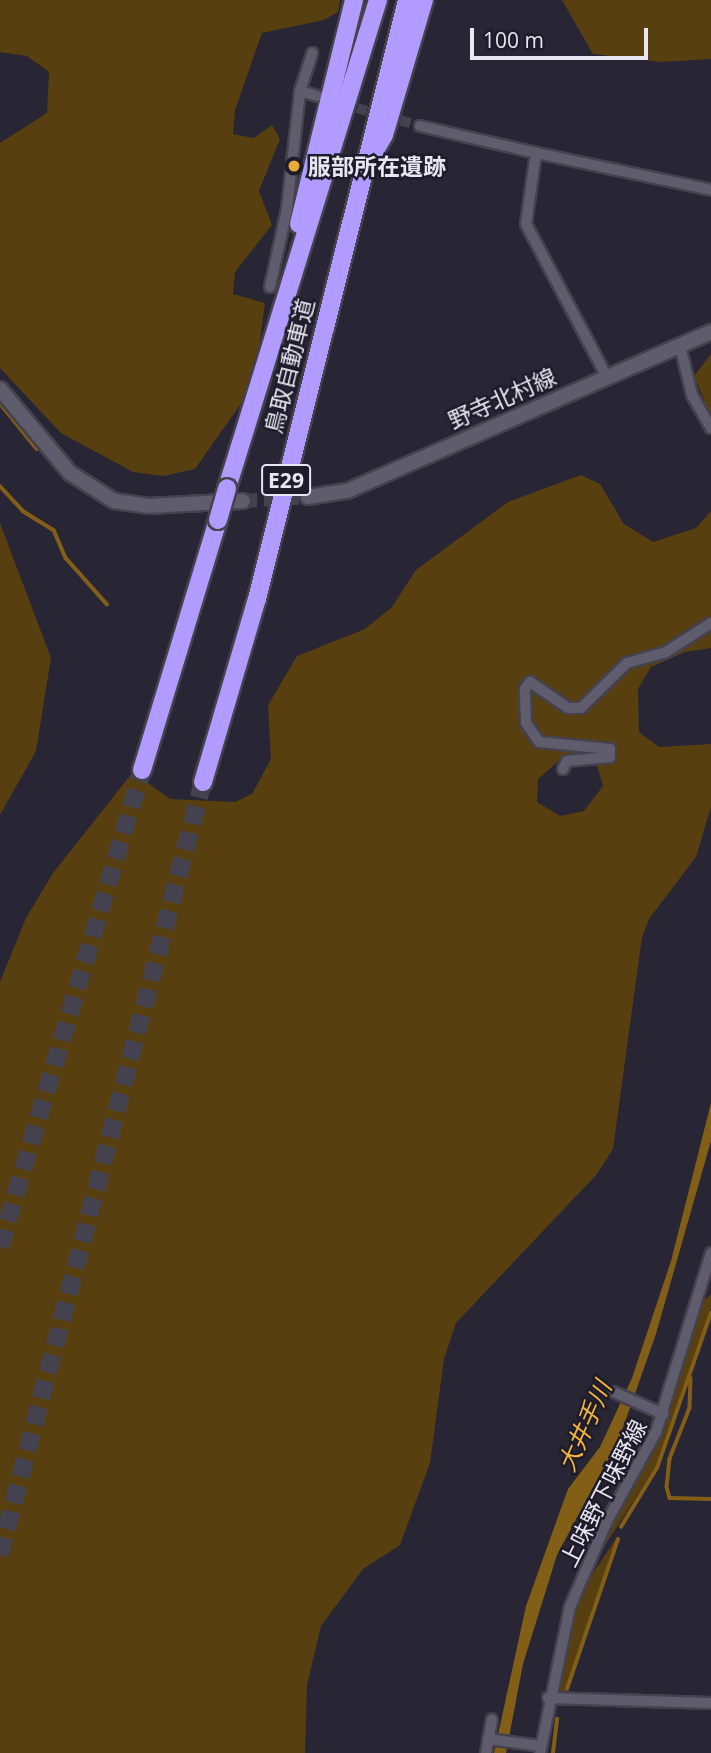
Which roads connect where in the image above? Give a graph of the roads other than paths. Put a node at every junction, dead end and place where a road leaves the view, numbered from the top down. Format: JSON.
{"nodes":[{"id":1,"x":354,"y":0,"type":"edge"},
{"id":2,"x":378,"y":0,"type":"edge"},
{"id":3,"x":407,"y":0,"type":"edge"},
{"id":4,"x":424,"y":0,"type":"edge"},
{"id":5,"x":312,"y":53,"type":"dead end"},
{"id":6,"x":300,"y":92,"type":"junction"},
{"id":7,"x":317,"y":96,"type":"dead end"},
{"id":8,"x":419,"y":126,"type":"tunnel mouth"},
{"id":9,"x":536,"y":153,"type":"junction"},
{"id":10,"x":361,"y":176,"type":"junction"},
{"id":11,"x":711,"y":190,"type":"edge"},
{"id":12,"x":270,"y":287,"type":"dead end"},
{"id":13,"x":711,"y":332,"type":"edge"},
{"id":14,"x":680,"y":346,"type":"junction"},
{"id":15,"x":268,"y":364,"type":"junction"},
{"id":16,"x":607,"y":377,"type":"junction"},
{"id":17,"x":0,"y":389,"type":"edge"},
{"id":18,"x":711,"y":428,"type":"edge"},
{"id":19,"x":308,"y":496,"type":"tunnel mouth"},
{"id":20,"x":243,"y":502,"type":"tunnel mouth"},
{"id":21,"x":711,"y":623,"type":"edge"},
{"id":22,"x":563,"y":769,"type":"dead end"},
{"id":23,"x":142,"y":770,"type":"tunnel mouth"},
{"id":24,"x":204,"y":782,"type":"tunnel mouth"},
{"id":25,"x":711,"y":1254,"type":"edge"},
{"id":26,"x":706,"y":1289,"type":"edge"},
{"id":27,"x":614,"y":1392,"type":"dead end"},
{"id":28,"x":658,"y":1411,"type":"junction"},
{"id":29,"x":548,"y":1698,"type":"junction"},
{"id":30,"x":711,"y":1703,"type":"edge"},
{"id":31,"x":492,"y":1720,"type":"dead end"},
{"id":32,"x":490,"y":1739,"type":"junction"},
{"id":33,"x":538,"y":1748,"type":"edge"},
{"id":34,"x":486,"y":1753,"type":"edge"}],
"edges":[{"from":1,"to":15,"type":"highway"},
{"from":2,"to":15,"type":"highway","name":"鳥取自動車道","number":"E29"},
{"from":3,"to":10,"type":"highway","name":"鳥取自動車道","number":"E29"},
{"from":4,"to":10,"type":"highway"},
{"from":5,"to":6,"type":"street"},
{"from":6,"to":7,"type":"street"},
{"from":6,"to":12,"type":"street"},
{"from":8,"to":9,"type":"street"},
{"from":9,"to":11,"type":"street"},
{"from":9,"to":16,"type":"street"},
{"from":10,"to":24,"type":"highway","name":"鳥取自動車道","number":"E29"},
{"from":13,"to":14,"type":"street","name":"野寺北村線"},
{"from":14,"to":16,"type":"street","name":"野寺北村線"},
{"from":14,"to":18,"type":"street"},
{"from":15,"to":23,"type":"highway","name":"鳥取自動車道","number":"E29","bridge":true},
{"from":16,"to":19,"type":"street","name":"野寺北村線"},
{"from":17,"to":20,"type":"street"},
{"from":21,"to":22,"type":"street"},
{"from":25,"to":26,"type":"street","name":"上味野下味野線"},
{"from":26,"to":28,"type":"street","name":"上味野下味野線"},
{"from":27,"to":28,"type":"street"},
{"from":28,"to":29,"type":"street","name":"上味野下味野線"},
{"from":29,"to":30,"type":"street"},
{"from":29,"to":33,"type":"street","name":"上味野下味野線"},
{"from":31,"to":32,"type":"street"},
{"from":32,"to":33,"type":"street"},
{"from":32,"to":34,"type":"street"}]}
